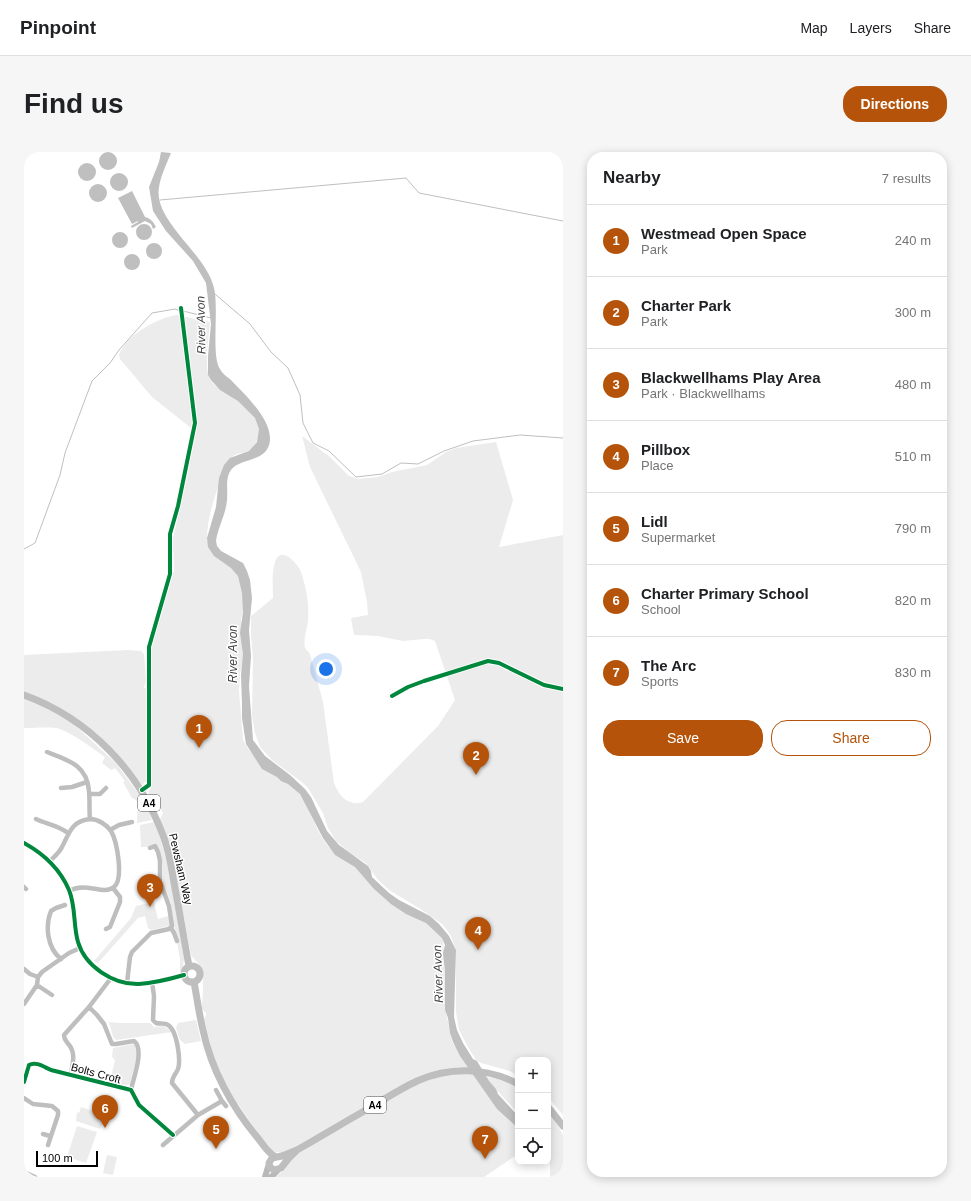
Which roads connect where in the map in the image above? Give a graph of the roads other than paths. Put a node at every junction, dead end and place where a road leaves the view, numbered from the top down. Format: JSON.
{"nodes":[{"id":1,"x":181,"y":308,"type":"dead end"},
{"id":2,"x":563,"y":689,"type":"edge"},
{"id":3,"x":24,"y":695,"type":"edge"},
{"id":4,"x":392,"y":696,"type":"dead end"},
{"id":5,"x":47,"y":752,"type":"dead end"},
{"id":6,"x":87,"y":782,"type":"junction"},
{"id":7,"x":106,"y":788,"type":"dead end"},
{"id":8,"x":63,"y":789,"type":"dead end"},
{"id":9,"x":142,"y":790,"type":"junction"},
{"id":10,"x":89,"y":794,"type":"junction"},
{"id":11,"x":36,"y":819,"type":"dead end"},
{"id":12,"x":90,"y":820,"type":"junction"},
{"id":13,"x":132,"y":822,"type":"dead end"},
{"id":14,"x":110,"y":830,"type":"junction"},
{"id":15,"x":68,"y":833,"type":"junction"},
{"id":16,"x":24,"y":843,"type":"edge"},
{"id":17,"x":150,"y":848,"type":"dead end"},
{"id":18,"x":50,"y":861,"type":"junction"},
{"id":19,"x":113,"y":888,"type":"junction"},
{"id":20,"x":70,"y":891,"type":"junction"},
{"id":21,"x":65,"y":905,"type":"dead end"},
{"id":22,"x":171,"y":928,"type":"junction"},
{"id":23,"x":108,"y":929,"type":"dead end"},
{"id":24,"x":177,"y":941,"type":"dead end"},
{"id":25,"x":80,"y":948,"type":"junction"},
{"id":26,"x":61,"y":959,"type":"junction"},
{"id":27,"x":189,"y":966,"type":"junction"},
{"id":28,"x":24,"y":969,"type":"edge"},
{"id":29,"x":184,"y":975,"type":"junction"},
{"id":30,"x":38,"y":977,"type":"junction"},
{"id":31,"x":111,"y":978,"type":"junction"},
{"id":32,"x":152,"y":982,"type":"junction"},
{"id":33,"x":194,"y":982,"type":"junction"},
{"id":34,"x":128,"y":983,"type":"junction"},
{"id":35,"x":37,"y":985,"type":"junction"},
{"id":36,"x":49,"y":994,"type":"dead end"},
{"id":37,"x":24,"y":1004,"type":"edge"},
{"id":38,"x":89,"y":1007,"type":"junction"},
{"id":39,"x":25,"y":1074,"type":"edge"},
{"id":40,"x":71,"y":1075,"type":"junction"},
{"id":41,"x":24,"y":1082,"type":"edge"},
{"id":42,"x":515,"y":1083,"type":"edge"},
{"id":43,"x":131,"y":1090,"type":"junction"},
{"id":44,"x":216,"y":1090,"type":"dead end"},
{"id":45,"x":24,"y":1098,"type":"edge"},
{"id":46,"x":222,"y":1100,"type":"junction"},
{"id":47,"x":226,"y":1106,"type":"dead end"},
{"id":48,"x":551,"y":1111,"type":"edge"},
{"id":49,"x":198,"y":1115,"type":"junction"},
{"id":50,"x":563,"y":1126,"type":"edge"},
{"id":51,"x":252,"y":1132,"type":"junction"},
{"id":52,"x":43,"y":1134,"type":"dead end"},
{"id":53,"x":173,"y":1135,"type":"junction"},
{"id":54,"x":50,"y":1136,"type":"junction"},
{"id":55,"x":48,"y":1145,"type":"dead end"},
{"id":56,"x":163,"y":1145,"type":"dead end"},
{"id":57,"x":297,"y":1150,"type":"junction"},
{"id":58,"x":276,"y":1157,"type":"junction"},
{"id":59,"x":269,"y":1164,"type":"junction"},
{"id":60,"x":280,"y":1168,"type":"junction"},
{"id":61,"x":24,"y":1172,"type":"edge"},
{"id":62,"x":35,"y":1177,"type":"edge"},
{"id":63,"x":265,"y":1177,"type":"edge"},
{"id":64,"x":271,"y":1177,"type":"edge"}],
"edges":[{"from":1,"to":9,"type":"street"},
{"from":2,"to":4,"type":"street"},
{"from":3,"to":9,"type":"main road","name":"Pewsham Way","number":"A4"},
{"from":5,"to":6,"type":"street"},
{"from":6,"to":8,"type":"street"},
{"from":6,"to":10,"type":"street"},
{"from":7,"to":10,"type":"street"},
{"from":9,"to":27,"type":"main road","name":"Pewsham Way","number":"A4"},
{"from":10,"to":12,"type":"street"},
{"from":11,"to":15,"type":"street"},
{"from":12,"to":14,"type":"street"},
{"from":12,"to":15,"type":"street"},
{"from":13,"to":14,"type":"street"},
{"from":14,"to":19,"type":"street"},
{"from":15,"to":18,"type":"street"},
{"from":16,"to":18,"type":"street"},
{"from":17,"to":22,"type":"street"},
{"from":18,"to":20,"type":"street"},
{"from":19,"to":20,"type":"street"},
{"from":19,"to":23,"type":"street"},
{"from":20,"to":25,"type":"street"},
{"from":21,"to":26,"type":"street"},
{"from":22,"to":24,"type":"street"},
{"from":22,"to":34,"type":"street"},
{"from":25,"to":26,"type":"street"},
{"from":25,"to":31,"type":"street"},
{"from":26,"to":30,"type":"street"},
{"from":27,"to":29,"type":"main road"},
{"from":27,"to":33,"type":"main road","number":"A4"},
{"from":28,"to":30,"type":"street"},
{"from":29,"to":32,"type":"street"},
{"from":29,"to":33,"type":"main road"},
{"from":30,"to":35,"type":"street"},
{"from":31,"to":34,"type":"street"},
{"from":31,"to":38,"type":"street"},
{"from":32,"to":34,"type":"street"},
{"from":32,"to":49,"type":"street"},
{"from":33,"to":51,"type":"main road","number":"A4"},
{"from":35,"to":36,"type":"street"},
{"from":35,"to":37,"type":"street"},
{"from":38,"to":40,"type":"street"},
{"from":38,"to":43,"type":"street"},
{"from":39,"to":40,"type":"street","name":"Bolts Croft"},
{"from":39,"to":41,"type":"street","name":"Bolts Croft"},
{"from":40,"to":43,"type":"street","name":"Bolts Croft"},
{"from":42,"to":57,"type":"main road","number":"A4"},
{"from":43,"to":53,"type":"street","name":"Bolts Croft"},
{"from":44,"to":46,"type":"street"},
{"from":45,"to":54,"type":"street"},
{"from":46,"to":47,"type":"street"},
{"from":46,"to":49,"type":"street"},
{"from":48,"to":50,"type":"main road"},
{"from":49,"to":53,"type":"street"},
{"from":51,"to":58,"type":"main road","number":"A4"},
{"from":51,"to":59,"type":"main road","number":"A4"},
{"from":52,"to":54,"type":"street"},
{"from":53,"to":56,"type":"street"},
{"from":54,"to":55,"type":"street"},
{"from":57,"to":58,"type":"main road","number":"A4"},
{"from":57,"to":60,"type":"main road","number":"A4"},
{"from":58,"to":59,"type":"main road","number":"A4"},
{"from":58,"to":60,"type":"main road","number":"A4"},
{"from":59,"to":60,"type":"main road","number":"A4"},
{"from":59,"to":63,"type":"street"},
{"from":60,"to":64,"type":"street"},
{"from":61,"to":62,"type":"street"}]}
